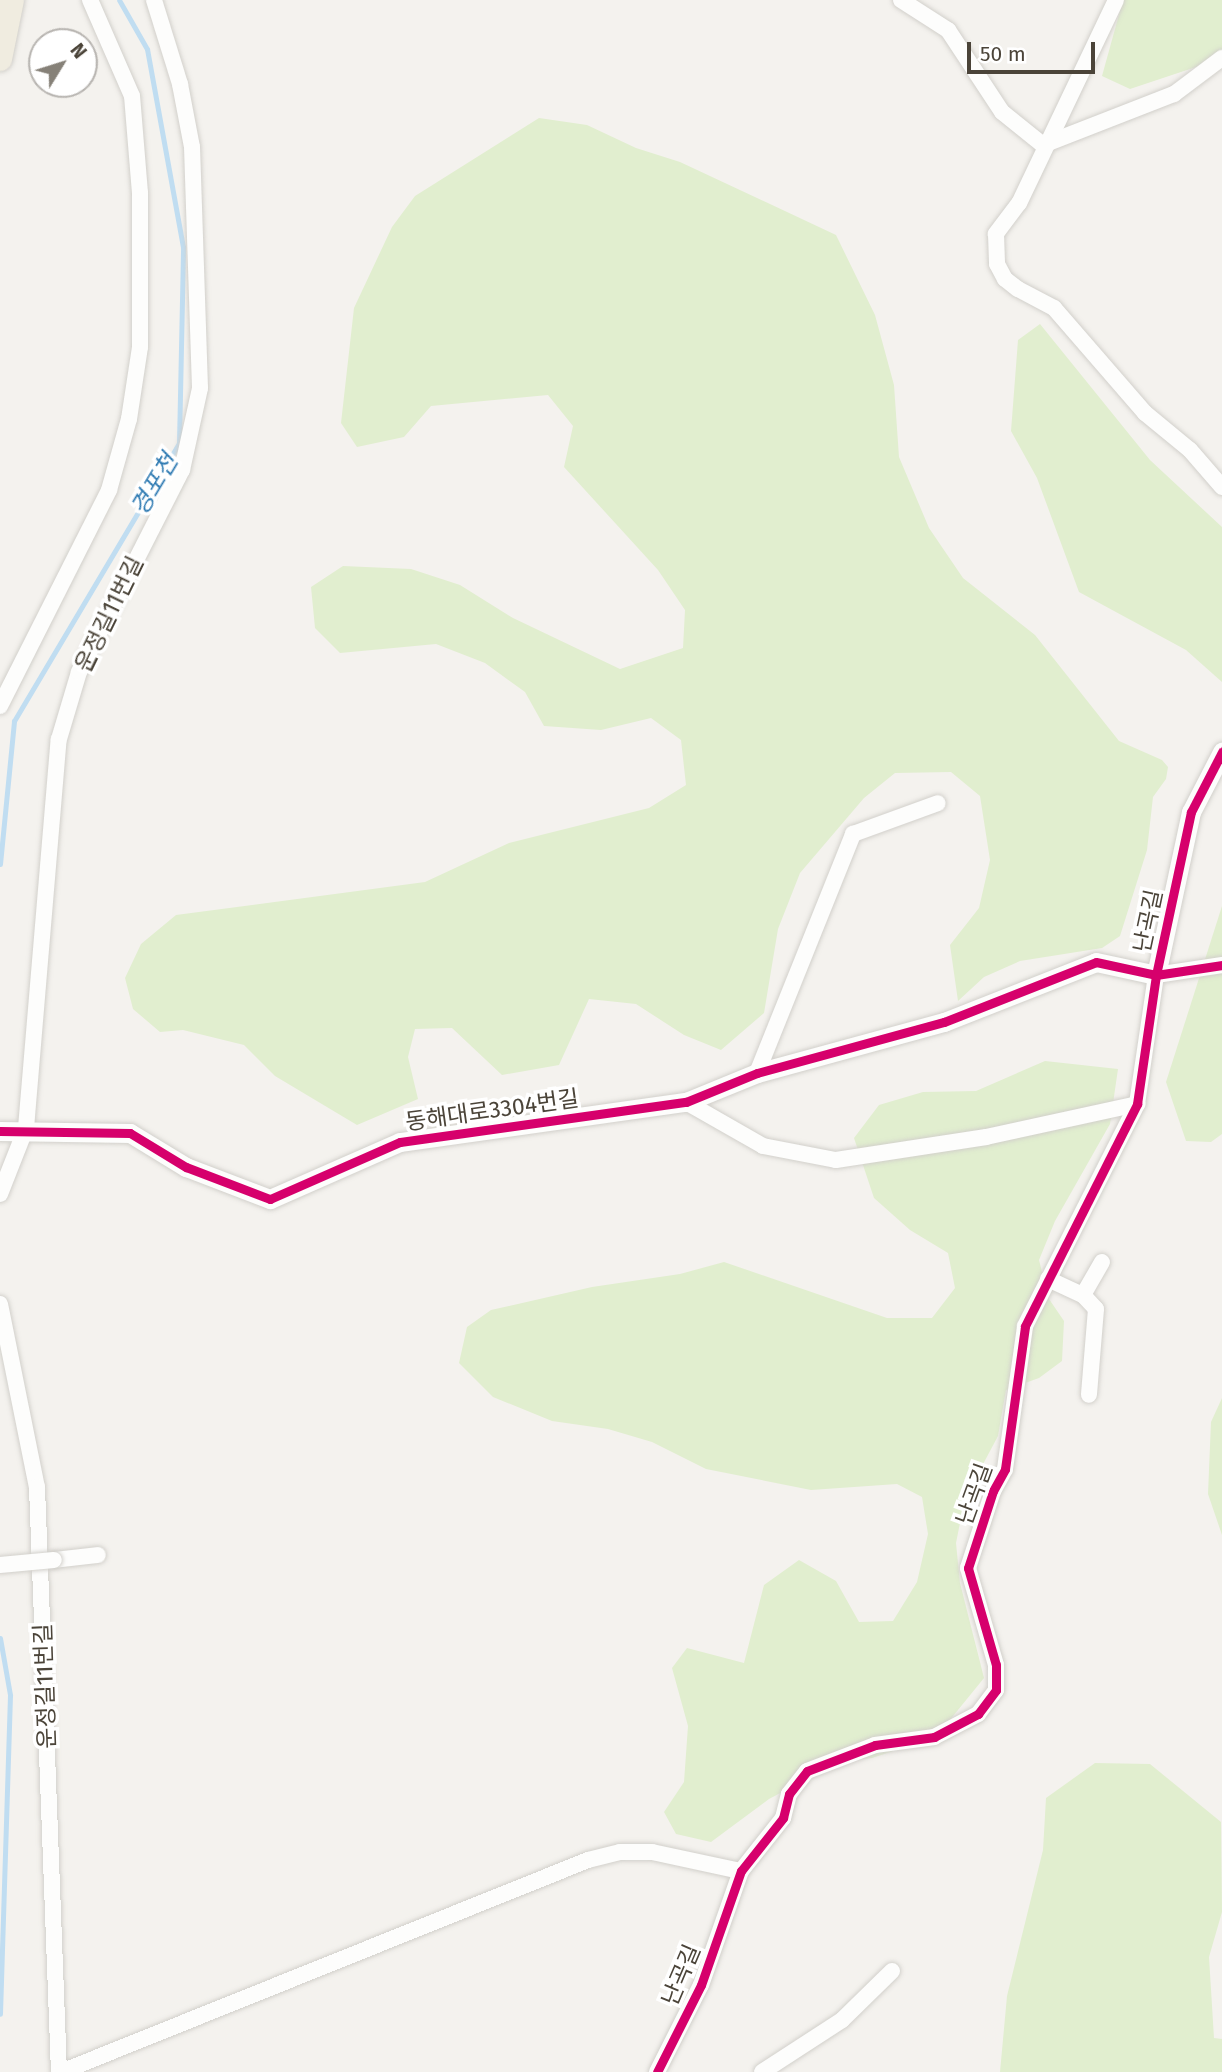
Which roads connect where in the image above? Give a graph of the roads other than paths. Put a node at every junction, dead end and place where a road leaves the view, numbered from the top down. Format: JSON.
{"nodes":[{"id":1,"x":12,"y":0,"type":"edge"},
{"id":2,"x":90,"y":0,"type":"edge"},
{"id":3,"x":155,"y":0,"type":"edge"},
{"id":4,"x":901,"y":0,"type":"edge"},
{"id":5,"x":1116,"y":0,"type":"edge"},
{"id":6,"x":1222,"y":58,"type":"edge"},
{"id":7,"x":0,"y":59,"type":"edge"},
{"id":8,"x":1043,"y":145,"type":"junction"},
{"id":9,"x":1222,"y":487,"type":"edge"},
{"id":10,"x":0,"y":706,"type":"edge"},
{"id":11,"x":1222,"y":752,"type":"edge"},
{"id":12,"x":938,"y":803,"type":"dead end"},
{"id":13,"x":1222,"y":965,"type":"edge"},
{"id":14,"x":1156,"y":975,"type":"junction"},
{"id":15,"x":757,"y":1073,"type":"junction"},
{"id":16,"x":686,"y":1102,"type":"junction"},
{"id":17,"x":1137,"y":1104,"type":"junction"},
{"id":18,"x":26,"y":1128,"type":"junction"},
{"id":19,"x":0,"y":1130,"type":"edge"},
{"id":20,"x":0,"y":1194,"type":"edge"},
{"id":21,"x":1102,"y":1262,"type":"dead end"},
{"id":22,"x":1048,"y":1279,"type":"junction"},
{"id":23,"x":1083,"y":1295,"type":"junction"},
{"id":24,"x":0,"y":1304,"type":"edge"},
{"id":25,"x":1089,"y":1395,"type":"dead end"},
{"id":26,"x":98,"y":1555,"type":"dead end"},
{"id":27,"x":0,"y":1564,"type":"edge"},
{"id":28,"x":741,"y":1871,"type":"junction"},
{"id":29,"x":892,"y":1971,"type":"dead end"},
{"id":30,"x":60,"y":2072,"type":"edge"},
{"id":31,"x":657,"y":2072,"type":"edge"},
{"id":32,"x":762,"y":2072,"type":"edge"}],
"edges":[{"from":1,"to":7,"type":"highway"},
{"from":2,"to":10,"type":"street"},
{"from":3,"to":18,"type":"street","name":"운정길11번길"},
{"from":4,"to":8,"type":"street"},
{"from":5,"to":8,"type":"street"},
{"from":6,"to":8,"type":"street"},
{"from":8,"to":9,"type":"street"},
{"from":11,"to":14,"type":"street","name":"난곡길"},
{"from":12,"to":15,"type":"street"},
{"from":13,"to":14,"type":"street"},
{"from":14,"to":15,"type":"street","name":"동해대로3304번길"},
{"from":14,"to":17,"type":"street","name":"난곡길"},
{"from":15,"to":16,"type":"street","name":"동해대로3304번길"},
{"from":16,"to":17,"type":"street"},
{"from":16,"to":18,"type":"street","name":"동해대로3304번길"},
{"from":17,"to":22,"type":"street","name":"난곡길"},
{"from":18,"to":19,"type":"street","name":"동해대로3304번길"},
{"from":18,"to":20,"type":"street","name":"운정길11번길"},
{"from":21,"to":23,"type":"street"},
{"from":22,"to":23,"type":"street"},
{"from":22,"to":28,"type":"street","name":"난곡길"},
{"from":23,"to":25,"type":"street"},
{"from":24,"to":30,"type":"street","name":"운정길11번길"},
{"from":26,"to":27,"type":"street","bridge":true},
{"from":28,"to":30,"type":"street"},
{"from":28,"to":31,"type":"street","name":"난곡길"},
{"from":29,"to":32,"type":"street"}]}
